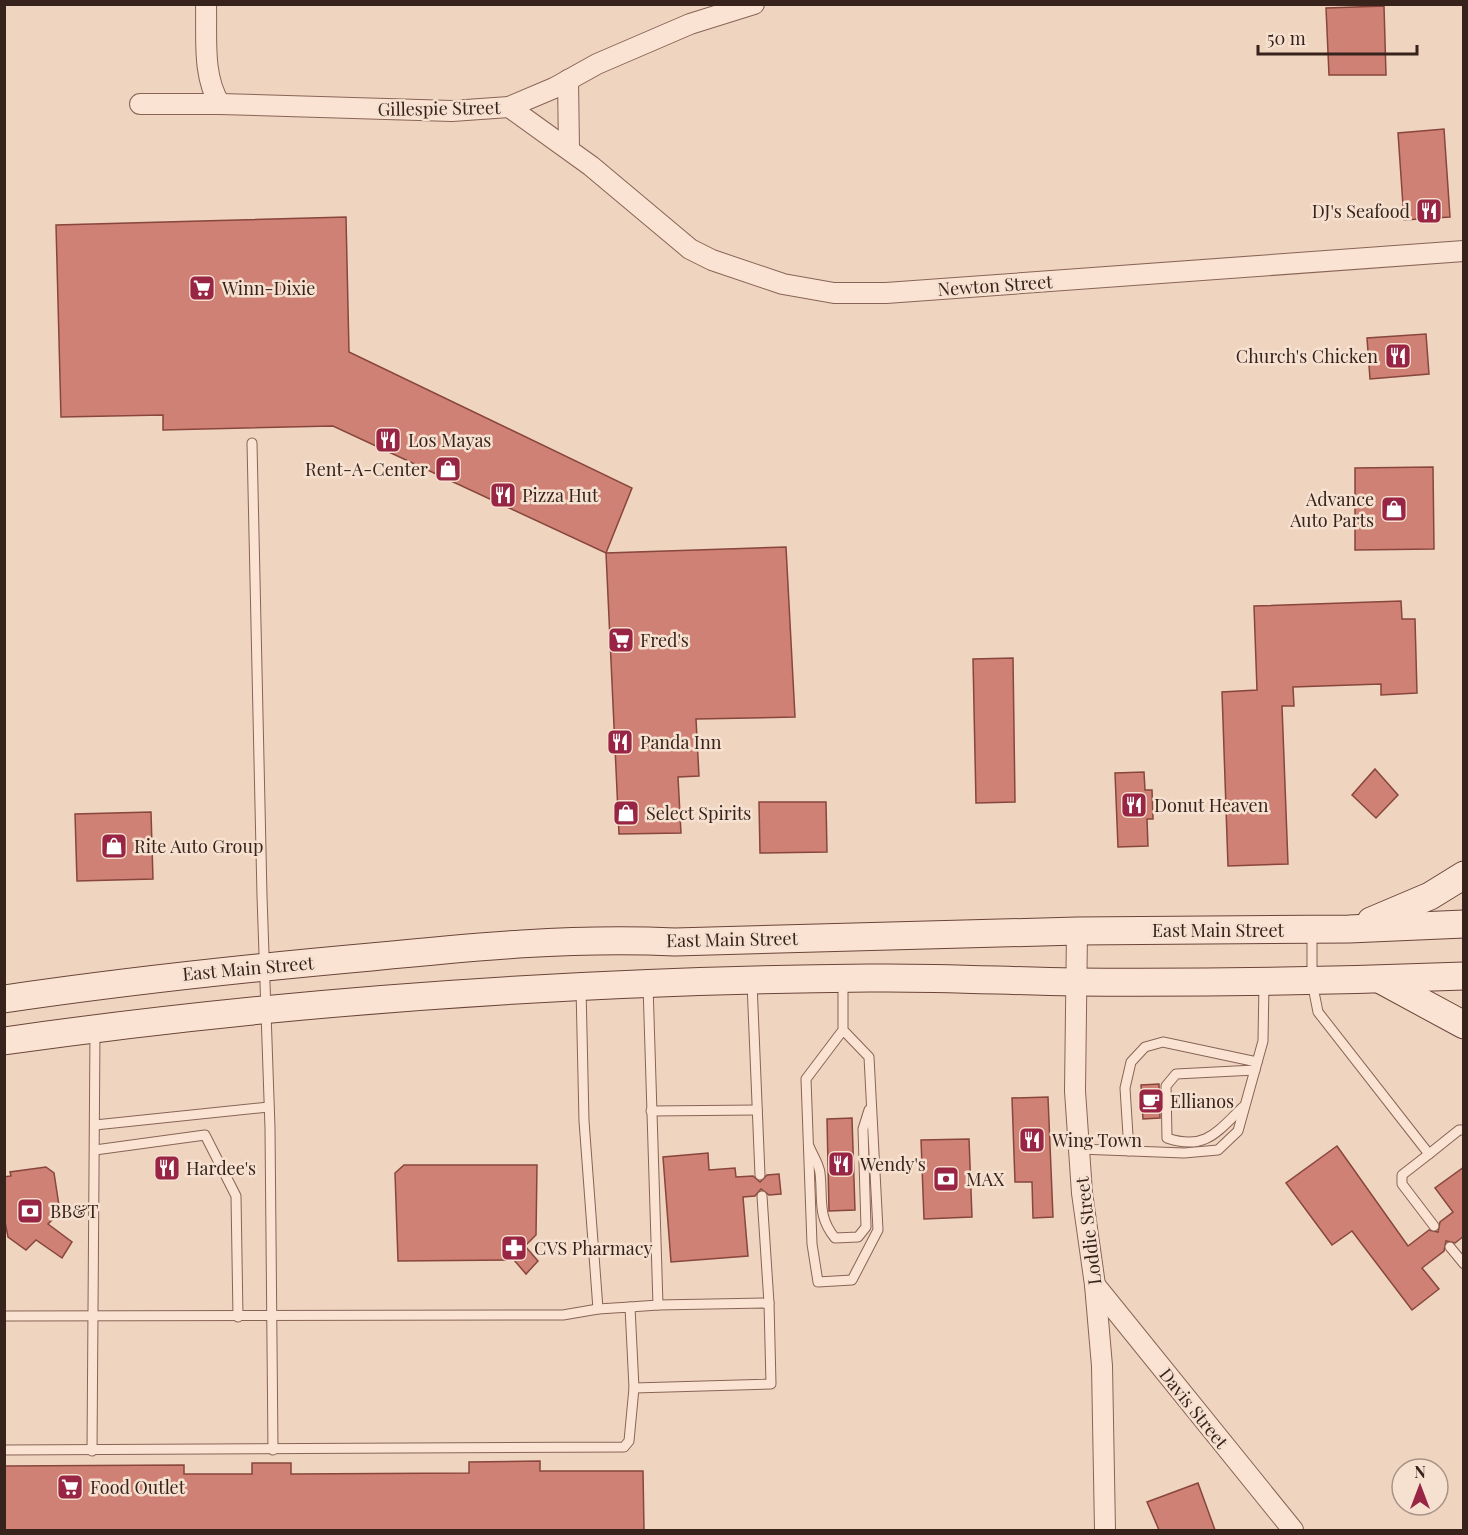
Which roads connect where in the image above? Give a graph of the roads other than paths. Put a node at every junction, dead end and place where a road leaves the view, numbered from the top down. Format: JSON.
{"nodes":[{"id":1,"x":206,"y":4,"type":"edge"},
{"id":2,"x":754,"y":4,"type":"edge"},
{"id":3,"x":568,"y":80,"type":"junction"},
{"id":4,"x":140,"y":104,"type":"dead end"},
{"id":5,"x":220,"y":104,"type":"junction"},
{"id":6,"x":509,"y":107,"type":"junction"},
{"id":7,"x":569,"y":149,"type":"junction"},
{"id":8,"x":1464,"y":251,"type":"edge"},
{"id":9,"x":252,"y":443,"type":"dead end"},
{"id":10,"x":1464,"y":875,"type":"edge"},
{"id":11,"x":1464,"y":924,"type":"edge"},
{"id":12,"x":1312,"y":929,"type":"junction"},
{"id":13,"x":1349,"y":929,"type":"junction"},
{"id":14,"x":1077,"y":931,"type":"junction"},
{"id":15,"x":264,"y":967,"type":"junction"},
{"id":16,"x":1464,"y":976,"type":"edge"},
{"id":17,"x":843,"y":978,"type":"junction"},
{"id":18,"x":1380,"y":979,"type":"junction"},
{"id":19,"x":752,"y":980,"type":"junction"},
{"id":20,"x":1076,"y":982,"type":"junction"},
{"id":21,"x":1312,"y":982,"type":"junction"},
{"id":22,"x":648,"y":983,"type":"junction"},
{"id":23,"x":1264,"y":983,"type":"junction"},
{"id":24,"x":580,"y":986,"type":"junction"},
{"id":25,"x":4,"y":999,"type":"edge"},
{"id":26,"x":265,"y":1010,"type":"junction"},
{"id":27,"x":1464,"y":1025,"type":"edge"},
{"id":28,"x":95,"y":1028,"type":"junction"},
{"id":29,"x":843,"y":1030,"type":"junction"},
{"id":30,"x":4,"y":1041,"type":"edge"},
{"id":31,"x":1256,"y":1066,"type":"junction"},
{"id":32,"x":871,"y":1102,"type":"junction"},
{"id":33,"x":1245,"y":1106,"type":"junction"},
{"id":34,"x":269,"y":1107,"type":"junction"},
{"id":35,"x":757,"y":1110,"type":"junction"},
{"id":36,"x":651,"y":1111,"type":"junction"},
{"id":37,"x":95,"y":1125,"type":"junction"},
{"id":38,"x":1464,"y":1130,"type":"edge"},
{"id":39,"x":806,"y":1141,"type":"junction"},
{"id":40,"x":1079,"y":1149,"type":"junction"},
{"id":41,"x":95,"y":1150,"type":"junction"},
{"id":42,"x":1129,"y":1151,"type":"junction"},
{"id":43,"x":1429,"y":1154,"type":"junction"},
{"id":44,"x":760,"y":1175,"type":"dead end"},
{"id":45,"x":762,"y":1196,"type":"dead end"},
{"id":46,"x":1434,"y":1226,"type":"dead end"},
{"id":47,"x":1450,"y":1247,"type":"dead end"},
{"id":48,"x":1464,"y":1264,"type":"edge"},
{"id":49,"x":1095,"y":1285,"type":"junction"},
{"id":50,"x":769,"y":1303,"type":"junction"},
{"id":51,"x":658,"y":1305,"type":"junction"},
{"id":52,"x":630,"y":1307,"type":"junction"},
{"id":53,"x":597,"y":1309,"type":"junction"},
{"id":54,"x":4,"y":1316,"type":"edge"},
{"id":55,"x":92,"y":1316,"type":"junction"},
{"id":56,"x":238,"y":1317,"type":"junction"},
{"id":57,"x":271,"y":1317,"type":"junction"},
{"id":58,"x":634,"y":1388,"type":"junction"},
{"id":59,"x":4,"y":1450,"type":"edge"},
{"id":60,"x":273,"y":1450,"type":"junction"},
{"id":61,"x":92,"y":1451,"type":"junction"},
{"id":62,"x":1105,"y":1530,"type":"edge"},
{"id":63,"x":1293,"y":1530,"type":"edge"}],
"edges":[{"from":1,"to":5,"type":"street"},
{"from":2,"to":3,"type":"street","name":"Gillespie Street"},
{"from":3,"to":6,"type":"street","name":"Gillespie Street"},
{"from":3,"to":7,"type":"street"},
{"from":4,"to":5,"type":"street","name":"Gillespie Street"},
{"from":5,"to":6,"type":"street","name":"Gillespie Street"},
{"from":6,"to":7,"type":"street","name":"Newton Street"},
{"from":7,"to":8,"type":"street","name":"Newton Street"},
{"from":9,"to":15,"type":"lane"},
{"from":10,"to":13,"type":"main road"},
{"from":11,"to":13,"type":"main road","name":"East Main Street"},
{"from":12,"to":13,"type":"main road","name":"East Main Street"},
{"from":12,"to":14,"type":"main road","name":"East Main Street"},
{"from":12,"to":21,"type":"lane"},
{"from":14,"to":15,"type":"main road","name":"East Main Street"},
{"from":14,"to":20,"type":"street","name":"Loddie Street"},
{"from":15,"to":25,"type":"main road","name":"East Main Street"},
{"from":15,"to":26,"type":"lane"},
{"from":16,"to":18,"type":"main road"},
{"from":17,"to":19,"type":"main road"},
{"from":17,"to":20,"type":"main road"},
{"from":17,"to":29,"type":"lane"},
{"from":18,"to":21,"type":"main road"},
{"from":18,"to":27,"type":"main road"},
{"from":19,"to":22,"type":"main road"},
{"from":19,"to":35,"type":"lane"},
{"from":20,"to":23,"type":"main road"},
{"from":20,"to":40,"type":"street","name":"Loddie Street"},
{"from":21,"to":23,"type":"main road"},
{"from":21,"to":43,"type":"lane"},
{"from":22,"to":24,"type":"main road"},
{"from":22,"to":36,"type":"lane"},
{"from":23,"to":31,"type":"lane"},
{"from":24,"to":26,"type":"main road"},
{"from":24,"to":53,"type":"lane"},
{"from":26,"to":28,"type":"main road"},
{"from":26,"to":34,"type":"lane"},
{"from":28,"to":30,"type":"main road"},
{"from":28,"to":37,"type":"lane"},
{"from":29,"to":32,"type":"lane"},
{"from":29,"to":39,"type":"lane"},
{"from":31,"to":33,"type":"lane"},
{"from":31,"to":33,"type":"lane"},
{"from":31,"to":42,"type":"lane"},
{"from":32,"to":39,"type":"lane"},
{"from":32,"to":39,"type":"lane"},
{"from":33,"to":42,"type":"lane"},
{"from":34,"to":37,"type":"lane"},
{"from":34,"to":57,"type":"lane"},
{"from":35,"to":36,"type":"lane"},
{"from":35,"to":44,"type":"lane"},
{"from":36,"to":51,"type":"lane"},
{"from":37,"to":41,"type":"lane"},
{"from":38,"to":43,"type":"lane"},
{"from":40,"to":42,"type":"lane"},
{"from":40,"to":49,"type":"street","name":"Loddie Street"},
{"from":41,"to":55,"type":"lane"},
{"from":41,"to":56,"type":"lane"},
{"from":43,"to":46,"type":"lane"},
{"from":45,"to":50,"type":"lane"},
{"from":47,"to":48,"type":"lane"},
{"from":49,"to":62,"type":"street","name":"Loddie Street"},
{"from":49,"to":63,"type":"street","name":"Davis Street"},
{"from":50,"to":51,"type":"lane"},
{"from":50,"to":58,"type":"lane"},
{"from":51,"to":52,"type":"lane"},
{"from":52,"to":53,"type":"lane"},
{"from":52,"to":58,"type":"lane"},
{"from":53,"to":57,"type":"lane"},
{"from":54,"to":55,"type":"lane"},
{"from":55,"to":56,"type":"lane"},
{"from":55,"to":61,"type":"lane"},
{"from":56,"to":57,"type":"lane"},
{"from":57,"to":60,"type":"lane"},
{"from":58,"to":60,"type":"lane"},
{"from":59,"to":61,"type":"lane"},
{"from":60,"to":61,"type":"lane"}]}
